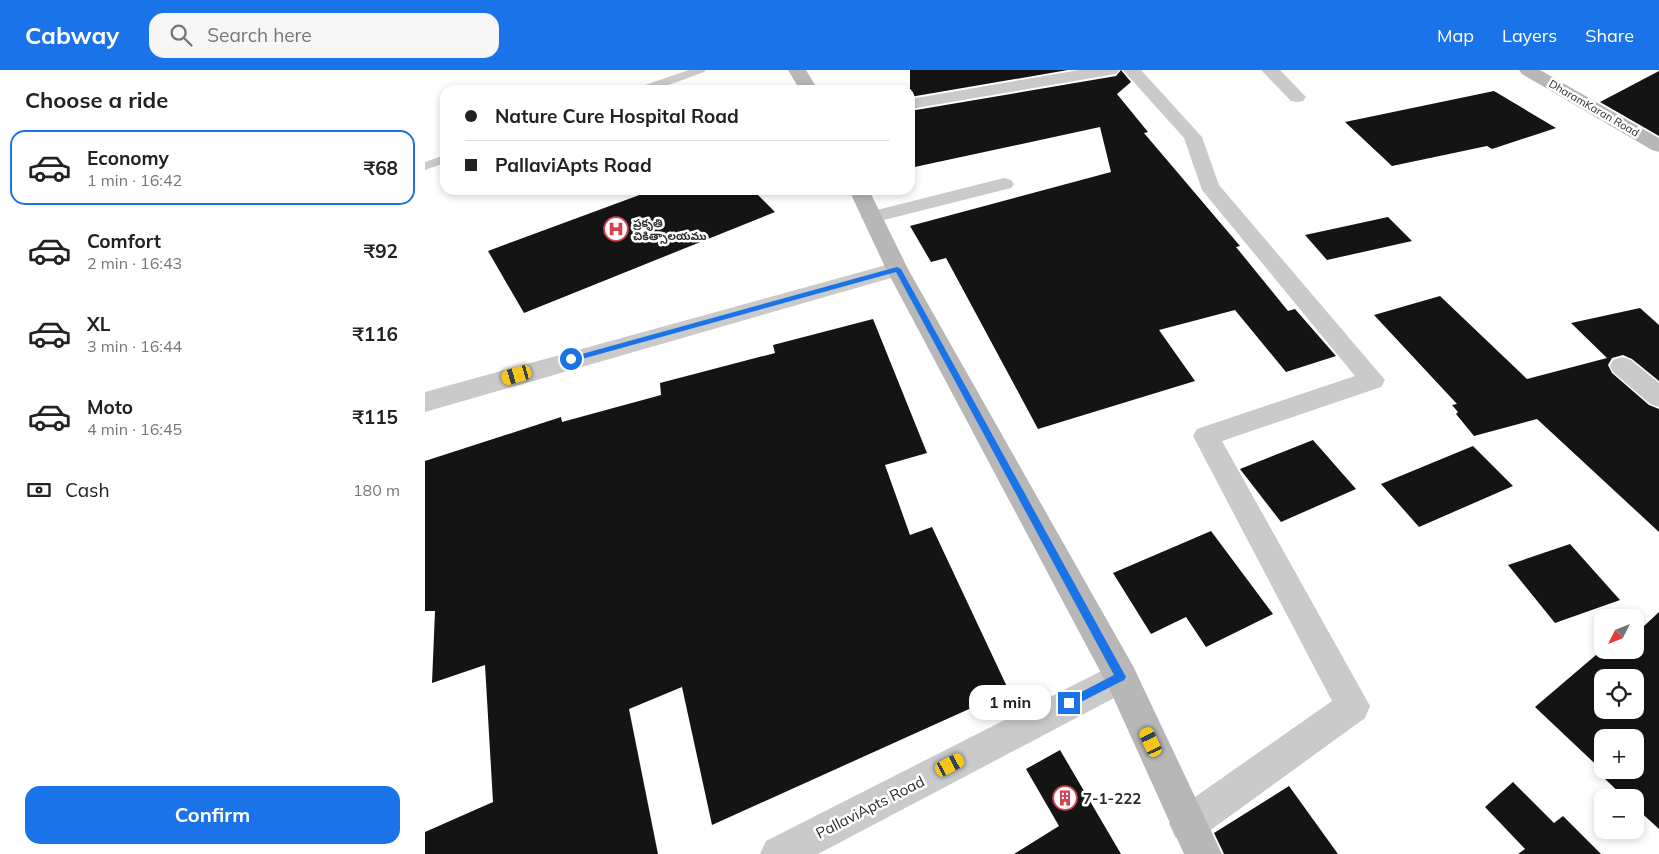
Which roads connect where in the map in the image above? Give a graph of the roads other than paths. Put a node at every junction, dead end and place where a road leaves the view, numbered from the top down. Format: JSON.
{"nodes":[{"id":1,"x":700,"y":70,"type":"edge"},
{"id":2,"x":797,"y":70,"type":"edge"},
{"id":3,"x":1110,"y":70,"type":"edge"},
{"id":4,"x":1132,"y":70,"type":"edge"},
{"id":5,"x":1270,"y":70,"type":"edge"},
{"id":6,"x":1528,"y":70,"type":"edge"},
{"id":7,"x":657,"y":85,"type":"edge"},
{"id":8,"x":806,"y":85,"type":"edge"},
{"id":9,"x":1297,"y":97,"type":"dead end"},
{"id":10,"x":915,"y":103,"type":"edge"},
{"id":11,"x":1659,"y":146,"type":"edge"},
{"id":12,"x":440,"y":161,"type":"edge"},
{"id":13,"x":425,"y":166,"type":"edge"},
{"id":14,"x":1004,"y":184,"type":"dead end"},
{"id":15,"x":861,"y":195,"type":"edge"},
{"id":16,"x":872,"y":217,"type":"junction"},
{"id":17,"x":897,"y":269,"type":"junction"},
{"id":18,"x":1622,"y":366,"type":"dead end"},
{"id":19,"x":1659,"y":397,"type":"edge"},
{"id":20,"x":425,"y":402,"type":"edge"},
{"id":21,"x":1121,"y":677,"type":"junction"},
{"id":22,"x":1188,"y":824,"type":"junction"},
{"id":23,"x":779,"y":854,"type":"edge"},
{"id":24,"x":1203,"y":854,"type":"edge"}],
"edges":[{"from":1,"to":7,"type":"lane"},
{"from":2,"to":8,"type":"street"},
{"from":3,"to":10,"type":"street"},
{"from":4,"to":22,"type":"street"},
{"from":5,"to":9,"type":"street"},
{"from":6,"to":11,"type":"street","name":"DharamKaran Road"},
{"from":12,"to":13,"type":"lane"},
{"from":14,"to":16,"type":"street"},
{"from":15,"to":16,"type":"street"},
{"from":16,"to":17,"type":"street"},
{"from":17,"to":20,"type":"street"},
{"from":17,"to":21,"type":"street"},
{"from":18,"to":19,"type":"street"},
{"from":21,"to":22,"type":"street"},
{"from":21,"to":23,"type":"street","name":"PallaviApts Road"},
{"from":22,"to":24,"type":"street"}]}
